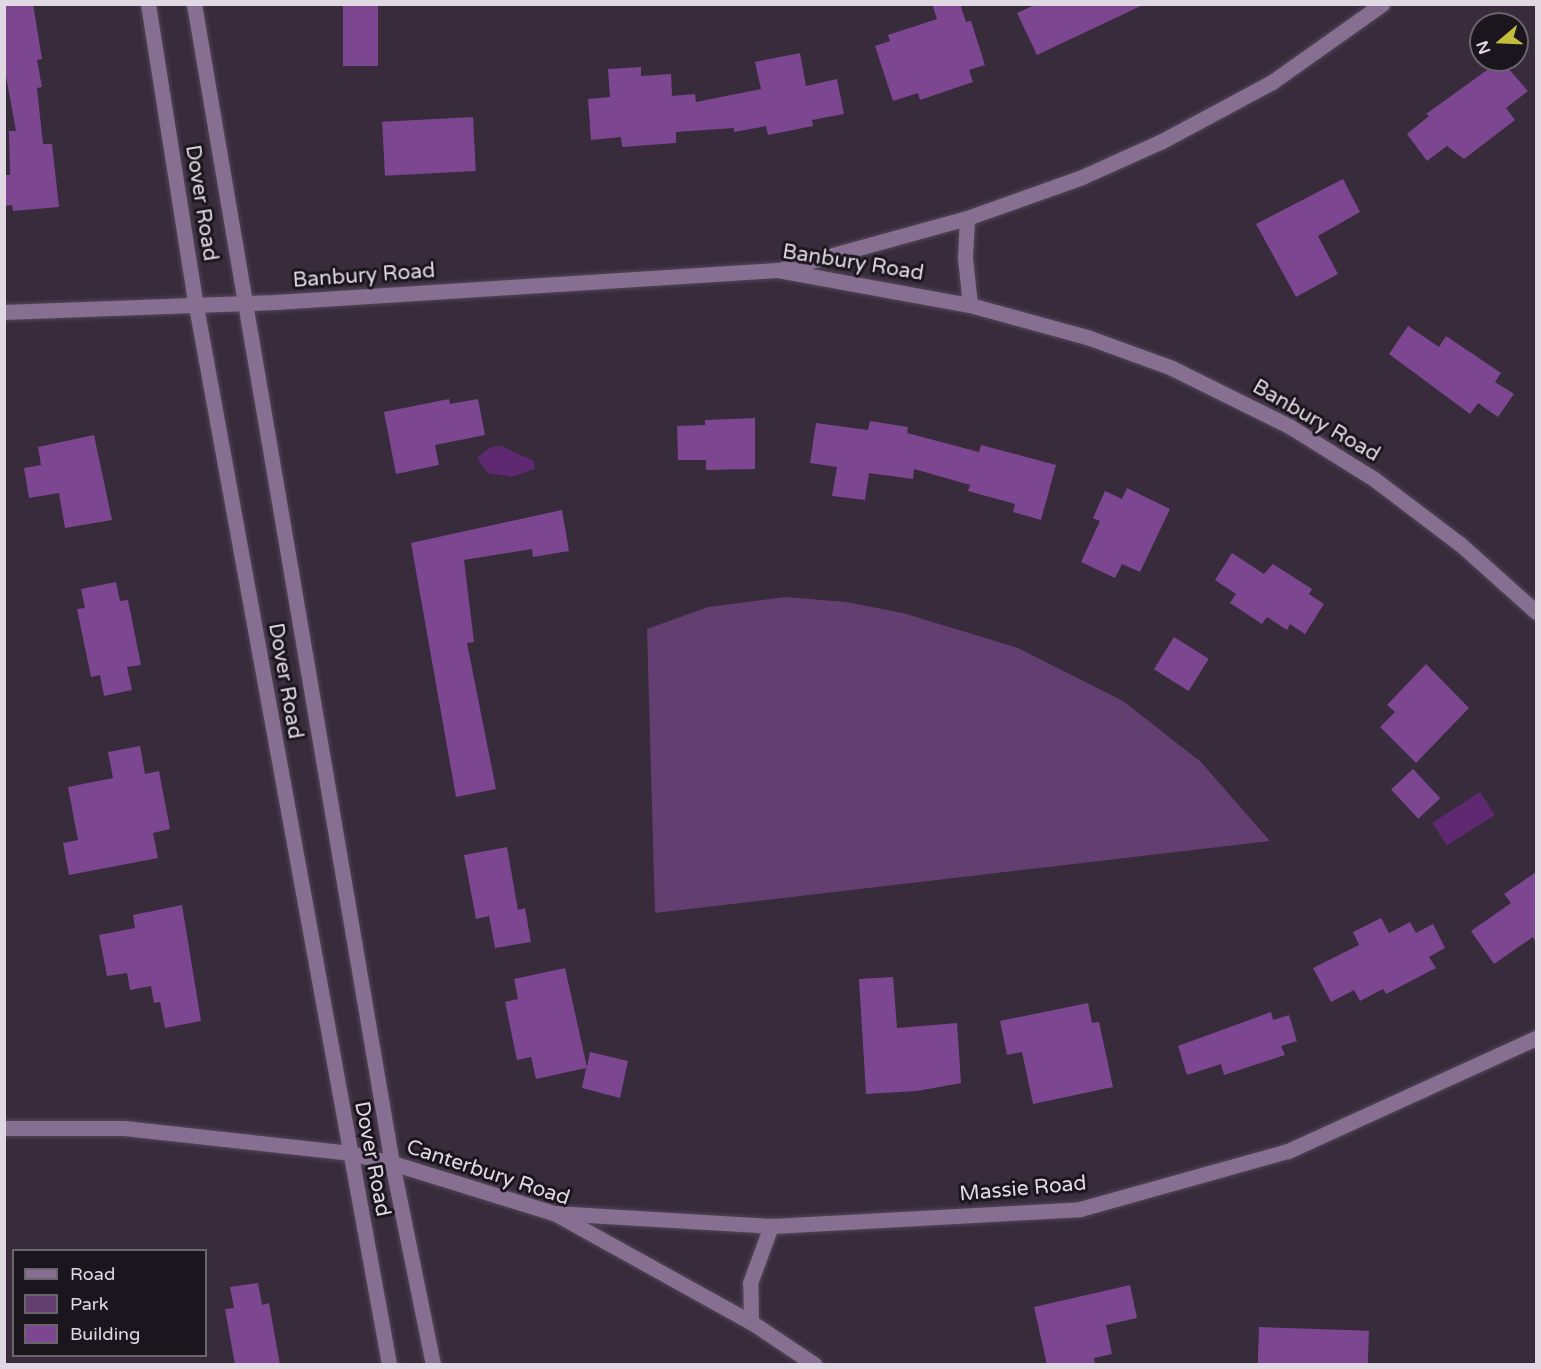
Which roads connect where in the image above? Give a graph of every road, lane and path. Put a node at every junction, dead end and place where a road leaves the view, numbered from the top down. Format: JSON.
{"nodes":[{"id":1,"x":148,"y":4,"type":"edge"},
{"id":2,"x":194,"y":4,"type":"edge"},
{"id":3,"x":1382,"y":4,"type":"edge"},
{"id":4,"x":967,"y":218,"type":"junction"},
{"id":5,"x":777,"y":270,"type":"junction"},
{"id":6,"x":244,"y":304,"type":"junction"},
{"id":7,"x":970,"y":304,"type":"junction"},
{"id":8,"x":196,"y":306,"type":"junction"},
{"id":9,"x":4,"y":312,"type":"edge"},
{"id":10,"x":1536,"y":612,"type":"edge"},
{"id":11,"x":1536,"y":1038,"type":"edge"},
{"id":12,"x":4,"y":1128,"type":"edge"},
{"id":13,"x":350,"y":1153,"type":"junction"},
{"id":14,"x":393,"y":1163,"type":"junction"},
{"id":15,"x":554,"y":1213,"type":"junction"},
{"id":16,"x":771,"y":1226,"type":"junction"},
{"id":17,"x":751,"y":1322,"type":"junction"},
{"id":18,"x":389,"y":1365,"type":"edge"},
{"id":19,"x":433,"y":1365,"type":"edge"},
{"id":20,"x":814,"y":1365,"type":"edge"}],
"edges":[{"from":1,"to":8,"type":"street","name":"Dover Road"},
{"from":2,"to":6,"type":"street","name":"Dover Road"},
{"from":3,"to":4,"type":"street"},
{"from":4,"to":5,"type":"street"},
{"from":4,"to":7,"type":"street"},
{"from":5,"to":6,"type":"street","name":"Banbury Road"},
{"from":5,"to":7,"type":"street","name":"Banbury Road"},
{"from":6,"to":8,"type":"street","name":"Banbury Road"},
{"from":6,"to":14,"type":"street","name":"Dover Road"},
{"from":7,"to":10,"type":"street","name":"Banbury Road"},
{"from":8,"to":9,"type":"street","name":"Banbury Road"},
{"from":8,"to":13,"type":"street","name":"Dover Road"},
{"from":11,"to":16,"type":"street","name":"Massie Road"},
{"from":12,"to":13,"type":"street","name":"Canterbury Road"},
{"from":13,"to":14,"type":"street","name":"Canterbury Road"},
{"from":13,"to":18,"type":"street","name":"Dover Road"},
{"from":14,"to":15,"type":"street","name":"Canterbury Road"},
{"from":14,"to":19,"type":"street","name":"Dover Road"},
{"from":15,"to":16,"type":"street","name":"Massie Road"},
{"from":15,"to":17,"type":"street","name":"Canterbury Road"},
{"from":16,"to":17,"type":"street"},
{"from":17,"to":20,"type":"street","name":"Canterbury Road"}]}
